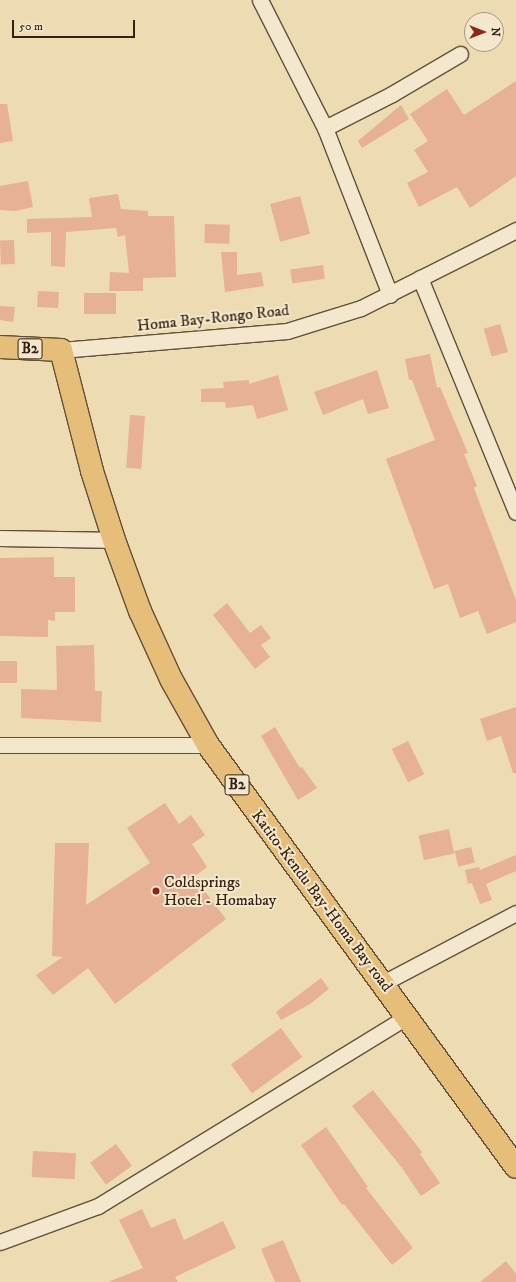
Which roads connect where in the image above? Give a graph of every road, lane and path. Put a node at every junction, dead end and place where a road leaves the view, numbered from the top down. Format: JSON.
{"nodes":[{"id":1,"x":260,"y":0,"type":"edge"},
{"id":2,"x":460,"y":54,"type":"dead end"},
{"id":3,"x":325,"y":128,"type":"junction"},
{"id":4,"x":516,"y":230,"type":"edge"},
{"id":5,"x":420,"y":278,"type":"junction"},
{"id":6,"x":390,"y":294,"type":"junction"},
{"id":7,"x":0,"y":347,"type":"edge"},
{"id":8,"x":61,"y":350,"type":"junction"},
{"id":9,"x":516,"y":512,"type":"edge"},
{"id":10,"x":0,"y":538,"type":"edge"},
{"id":11,"x":114,"y":540,"type":"junction"},
{"id":12,"x":0,"y":745,"type":"edge"},
{"id":13,"x":208,"y":745,"type":"junction"},
{"id":14,"x":516,"y":913,"type":"edge"},
{"id":15,"x":383,"y":983,"type":"junction"},
{"id":16,"x":407,"y":1018,"type":"junction"},
{"id":17,"x":516,"y":1167,"type":"edge"},
{"id":18,"x":0,"y":1242,"type":"edge"}],
"edges":[{"from":1,"to":3,"type":"street"},
{"from":2,"to":3,"type":"street"},
{"from":3,"to":6,"type":"street"},
{"from":4,"to":5,"type":"street","name":"Homa Bay-Rongo Road"},
{"from":5,"to":6,"type":"street","name":"Homa Bay-Rongo Road"},
{"from":5,"to":9,"type":"street"},
{"from":6,"to":8,"type":"street","name":"Homa Bay-Rongo Road"},
{"from":7,"to":8,"type":"highway","number":"B2"},
{"from":8,"to":11,"type":"highway","name":"Katito-Kendu Bay-Homa Bay road","number":"B2"},
{"from":10,"to":11,"type":"street"},
{"from":11,"to":13,"type":"highway","name":"Katito-Kendu Bay-Homa Bay road","number":"B2"},
{"from":12,"to":13,"type":"street"},
{"from":13,"to":15,"type":"highway","name":"Katito-Kendu Bay-Homa Bay road","number":"B2"},
{"from":14,"to":15,"type":"street"},
{"from":15,"to":16,"type":"highway","name":"Katito-Kendu Bay-Homa Bay road","number":"B2"},
{"from":16,"to":17,"type":"highway","name":"Katito-Kendu Bay-Homa Bay road","number":"B2"},
{"from":16,"to":18,"type":"street"}]}
